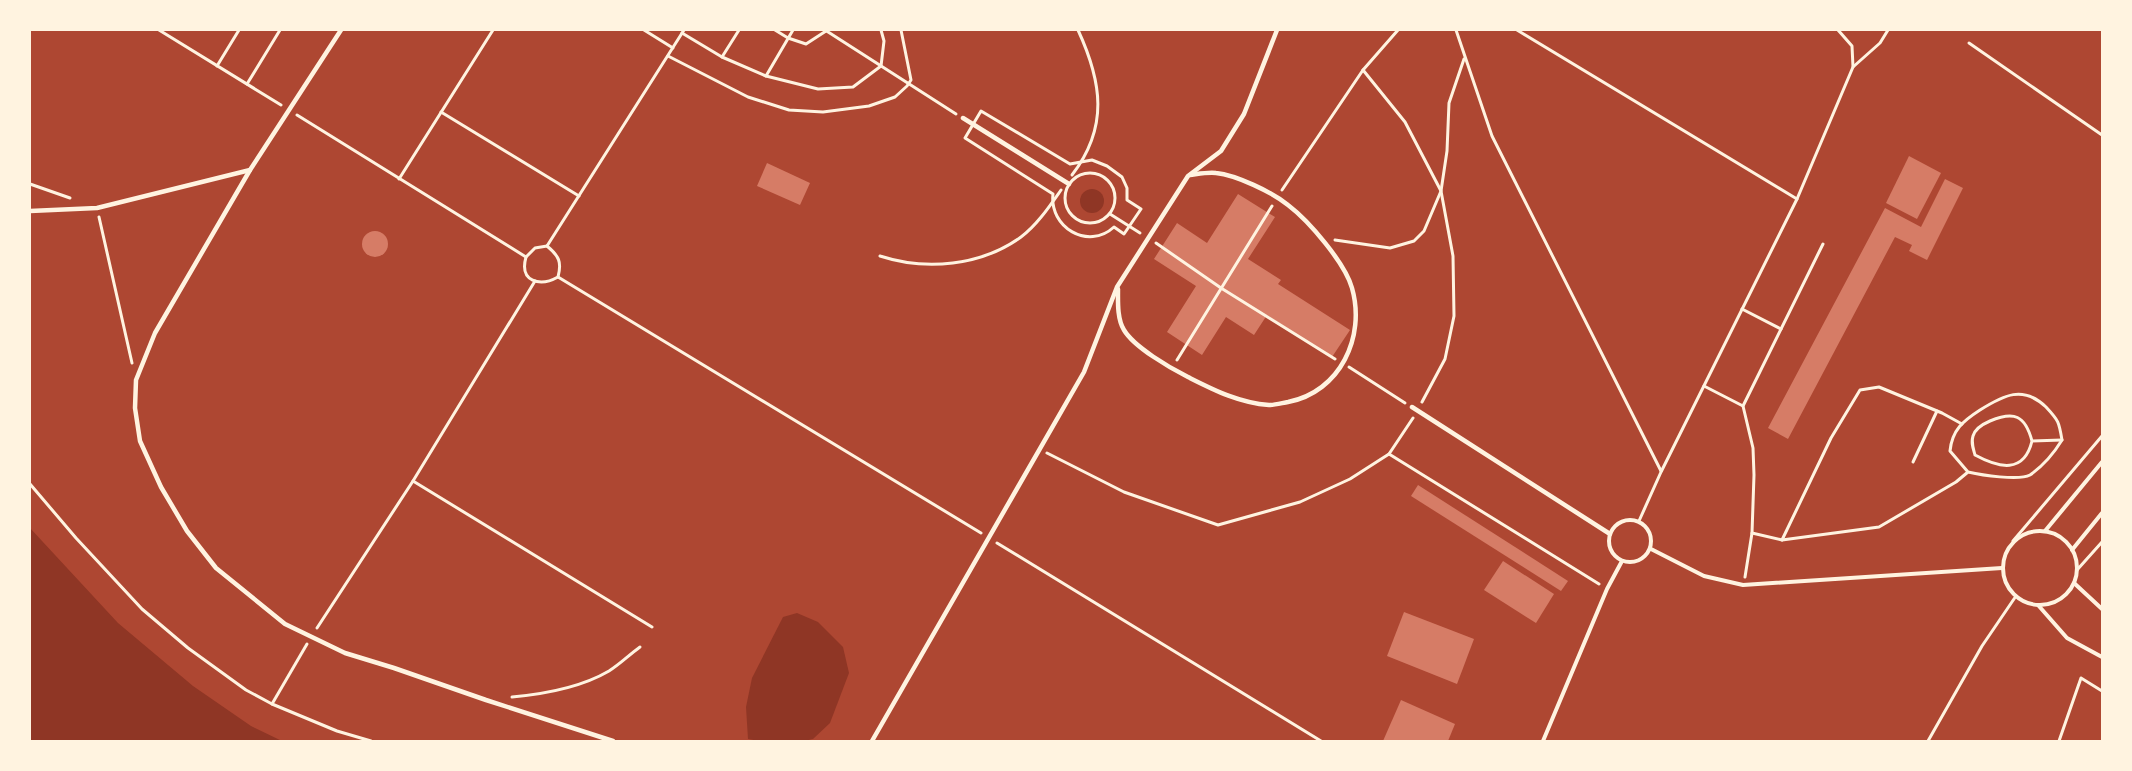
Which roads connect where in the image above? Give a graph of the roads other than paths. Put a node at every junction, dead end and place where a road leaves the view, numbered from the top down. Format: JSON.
{"nodes":[{"id":1,"x":341,"y":30,"type":"edge"},
{"id":2,"x":1277,"y":30,"type":"edge"},
{"id":3,"x":963,"y":118,"type":"road end"},
{"id":4,"x":250,"y":170,"type":"junction"},
{"id":5,"x":1188,"y":176,"type":"junction"},
{"id":6,"x":1068,"y":183,"type":"road end"},
{"id":7,"x":30,"y":211,"type":"edge"},
{"id":8,"x":1117,"y":287,"type":"junction"},
{"id":9,"x":1412,"y":407,"type":"road end"},
{"id":10,"x":2102,"y":462,"type":"edge"},
{"id":11,"x":2102,"y":513,"type":"edge"},
{"id":12,"x":2046,"y":531,"type":"junction"},
{"id":13,"x":1610,"y":534,"type":"junction"},
{"id":14,"x":1651,"y":549,"type":"junction"},
{"id":15,"x":2072,"y":550,"type":"junction"},
{"id":16,"x":1622,"y":561,"type":"junction"},
{"id":17,"x":2002,"y":568,"type":"junction"},
{"id":18,"x":2074,"y":583,"type":"junction"},
{"id":19,"x":2038,"y":605,"type":"junction"},
{"id":20,"x":2102,"y":609,"type":"edge"},
{"id":21,"x":2102,"y":658,"type":"edge"},
{"id":22,"x":613,"y":741,"type":"edge"},
{"id":23,"x":872,"y":741,"type":"edge"},
{"id":24,"x":1543,"y":741,"type":"edge"}],
"edges":[{"from":1,"to":4,"type":"street"},
{"from":2,"to":5,"type":"street"},
{"from":3,"to":6,"type":"street"},
{"from":4,"to":7,"type":"street"},
{"from":4,"to":22,"type":"street"},
{"from":5,"to":8,"type":"street"},
{"from":5,"to":8,"type":"street"},
{"from":8,"to":23,"type":"street"},
{"from":9,"to":13,"type":"street"},
{"from":10,"to":12,"type":"lane"},
{"from":11,"to":15,"type":"lane"},
{"from":12,"to":15,"type":"lane"},
{"from":12,"to":17,"type":"lane"},
{"from":13,"to":14,"type":"lane"},
{"from":13,"to":16,"type":"lane"},
{"from":14,"to":16,"type":"lane"},
{"from":14,"to":17,"type":"lane"},
{"from":15,"to":18,"type":"lane"},
{"from":16,"to":24,"type":"lane"},
{"from":17,"to":19,"type":"lane"},
{"from":18,"to":19,"type":"lane"},
{"from":18,"to":20,"type":"lane"},
{"from":19,"to":21,"type":"lane"}]}
